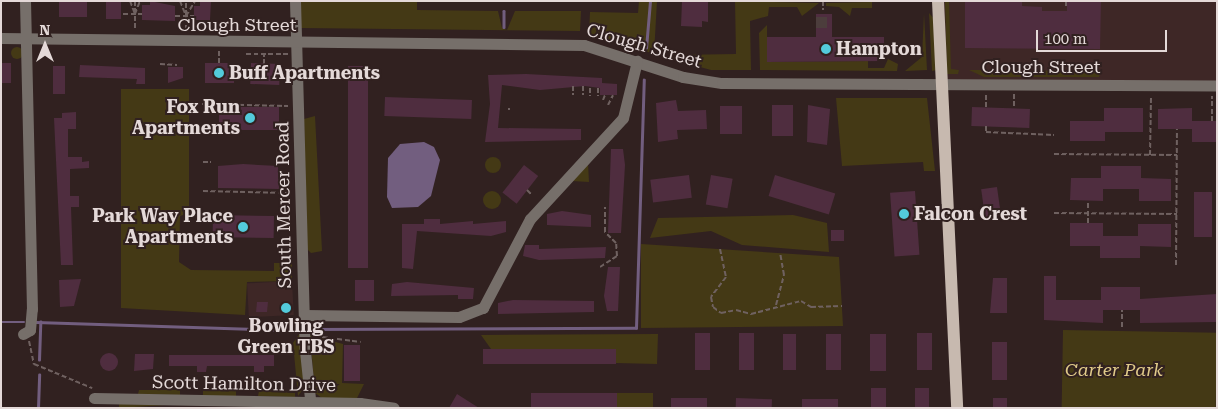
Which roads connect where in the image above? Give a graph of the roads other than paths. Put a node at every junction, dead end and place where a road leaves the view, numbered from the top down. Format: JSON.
{"nodes":[{"id":1,"x":25,"y":1,"type":"edge"},
{"id":2,"x":295,"y":1,"type":"edge"},
{"id":3,"x":938,"y":1,"type":"edge"},
{"id":4,"x":1,"y":38,"type":"edge"},
{"id":5,"x":26,"y":38,"type":"junction"},
{"id":6,"x":298,"y":43,"type":"junction"},
{"id":7,"x":637,"y":61,"type":"junction"},
{"id":8,"x":942,"y":84,"type":"junction"},
{"id":9,"x":1214,"y":86,"type":"edge"},
{"id":10,"x":304,"y":315,"type":"junction"},
{"id":11,"x":25,"y":333,"type":"road end"},
{"id":12,"x":93,"y":393,"type":"road end"},
{"id":13,"x":106,"y":403,"type":"edge"},
{"id":14,"x":311,"y":405,"type":"edge"},
{"id":15,"x":394,"y":408,"type":"edge"},
{"id":16,"x":957,"y":408,"type":"edge"}],
"edges":[{"from":1,"to":5,"type":"street"},
{"from":2,"to":6,"type":"street","name":"South Mercer Road"},
{"from":3,"to":8,"type":"main road"},
{"from":4,"to":5,"type":"street","name":"Clough Street"},
{"from":5,"to":6,"type":"street","name":"Clough Street"},
{"from":5,"to":11,"type":"street"},
{"from":6,"to":7,"type":"street","name":"Clough Street"},
{"from":6,"to":10,"type":"street","name":"South Mercer Road"},
{"from":7,"to":8,"type":"street","name":"Clough Street"},
{"from":7,"to":10,"type":"street"},
{"from":8,"to":9,"type":"street","name":"Clough Street"},
{"from":8,"to":16,"type":"main road"},
{"from":10,"to":14,"type":"street","name":"South Mercer Road"},
{"from":12,"to":13,"type":"street","name":"Scott Hamilton Drive"},
{"from":13,"to":14,"type":"street","name":"Scott Hamilton Drive"},
{"from":14,"to":15,"type":"street","name":"Scott Hamilton Drive"}]}
